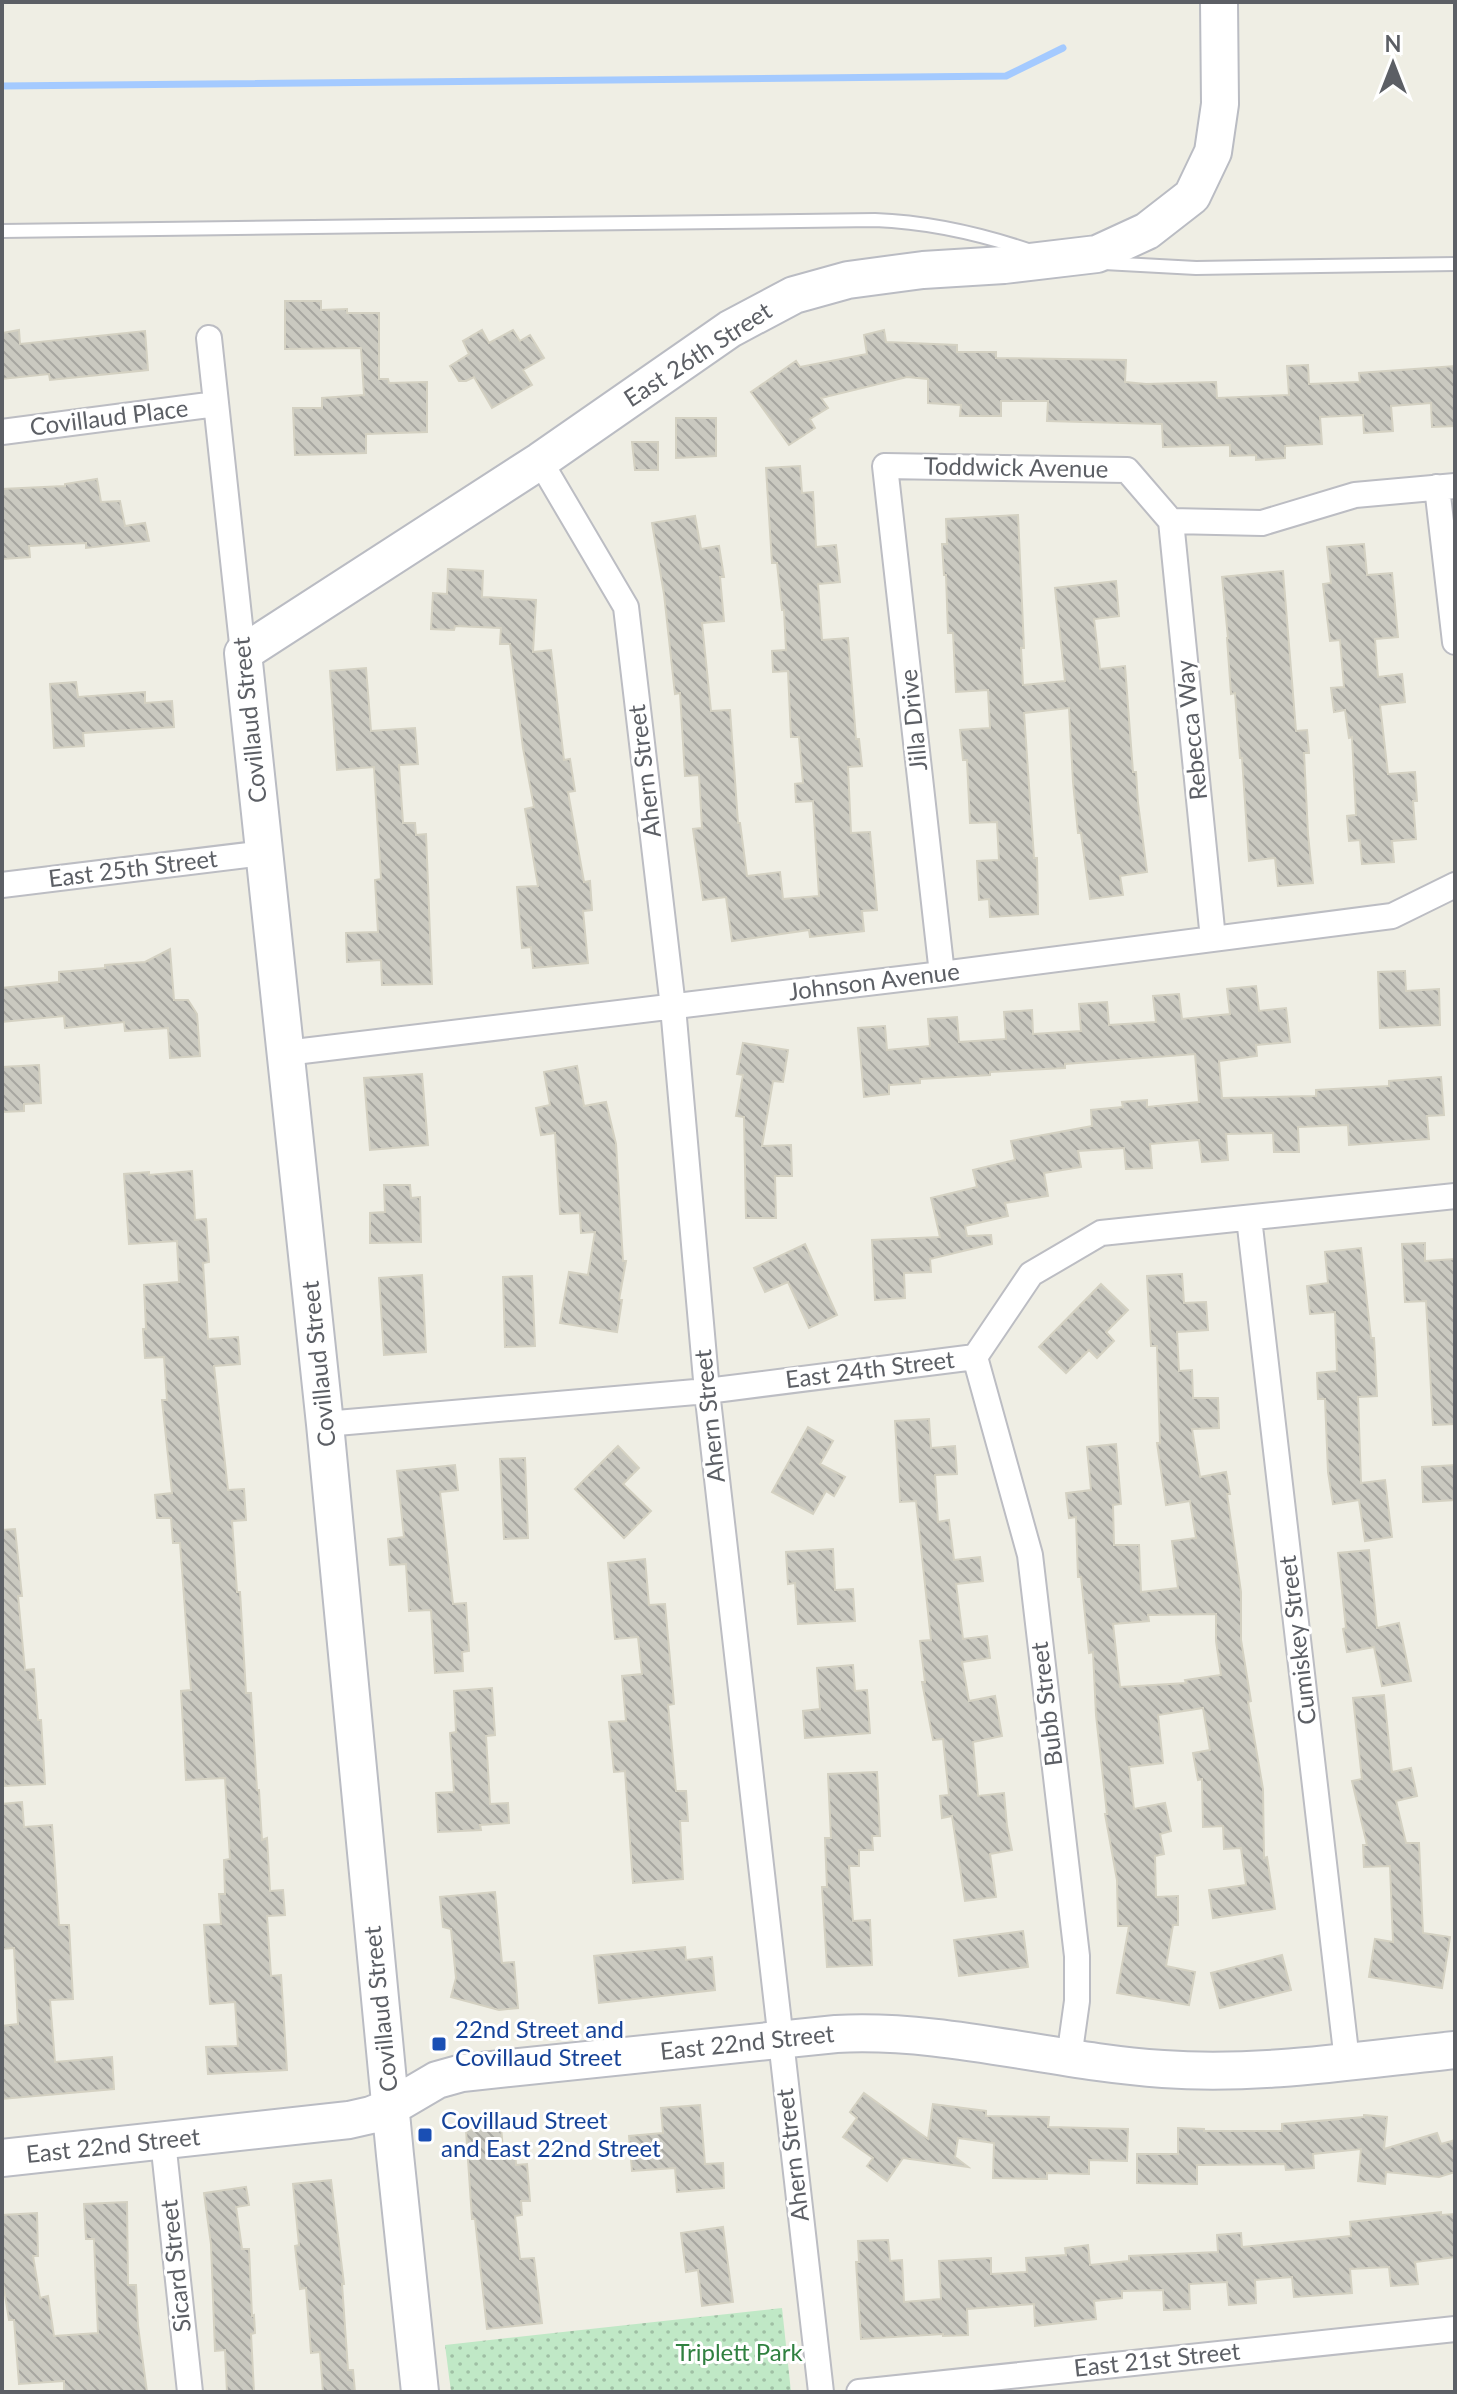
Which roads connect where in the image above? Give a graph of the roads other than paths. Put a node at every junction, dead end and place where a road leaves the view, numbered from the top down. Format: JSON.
{"nodes":[{"id":1,"x":1219,"y":2,"type":"edge"},
{"id":2,"x":2,"y":231,"type":"edge"},
{"id":3,"x":1056,"y":259,"type":"junction"},
{"id":4,"x":1455,"y":264,"type":"edge"},
{"id":5,"x":209,"y":338,"type":"dead end"},
{"id":6,"x":216,"y":404,"type":"junction"},
{"id":7,"x":2,"y":432,"type":"edge"},
{"id":8,"x":540,"y":461,"type":"junction"},
{"id":9,"x":885,"y":466,"type":"joint"},
{"id":10,"x":1446,"y":487,"type":"edge"},
{"id":11,"x":1171,"y":521,"type":"junction"},
{"id":12,"x":1455,"y":642,"type":"edge"},
{"id":13,"x":243,"y":653,"type":"junction"},
{"id":14,"x":264,"y":853,"type":"junction"},
{"id":15,"x":2,"y":885,"type":"edge"},
{"id":16,"x":1455,"y":885,"type":"edge"},
{"id":17,"x":1213,"y":939,"type":"junction"},
{"id":18,"x":942,"y":974,"type":"junction"},
{"id":19,"x":673,"y":1007,"type":"junction"},
{"id":20,"x":286,"y":1053,"type":"junction"},
{"id":21,"x":1455,"y":1196,"type":"edge"},
{"id":22,"x":1249,"y":1218,"type":"junction"},
{"id":23,"x":975,"y":1357,"type":"junction"},
{"id":24,"x":707,"y":1391,"type":"junction"},
{"id":25,"x":325,"y":1424,"type":"junction"},
{"id":26,"x":779,"y":2039,"type":"junction"},
{"id":27,"x":1455,"y":2050,"type":"edge"},
{"id":28,"x":1069,"y":2058,"type":"junction"},
{"id":29,"x":1347,"y":2061,"type":"junction"},
{"id":30,"x":391,"y":2107,"type":"junction"},
{"id":31,"x":163,"y":2141,"type":"junction"},
{"id":32,"x":2,"y":2158,"type":"edge"},
{"id":33,"x":1455,"y":2329,"type":"edge"},
{"id":34,"x":190,"y":2392,"type":"edge"},
{"id":35,"x":420,"y":2392,"type":"edge"},
{"id":36,"x":821,"y":2392,"type":"edge"},
{"id":37,"x":859,"y":2392,"type":"edge"}],
"edges":[{"from":1,"to":3,"type":"street","name":"East 26th Street"},
{"from":2,"to":3,"type":"lane"},
{"from":3,"to":4,"type":"lane"},
{"from":3,"to":8,"type":"street","name":"East 26th Street"},
{"from":5,"to":6,"type":"street","name":"Covillaud Street"},
{"from":6,"to":7,"type":"street","name":"Covillaud Place"},
{"from":6,"to":13,"type":"street","name":"Covillaud Street"},
{"from":8,"to":13,"type":"street","name":"East 26th Street"},
{"from":8,"to":19,"type":"street","name":"Ahern Street"},
{"from":9,"to":11,"type":"street","name":"Toddwick Avenue"},
{"from":9,"to":18,"type":"street","name":"Jilla Drive"},
{"from":10,"to":11,"type":"street"},
{"from":10,"to":12,"type":"street"},
{"from":11,"to":17,"type":"street","name":"Rebecca Way"},
{"from":13,"to":14,"type":"street","name":"Covillaud Street"},
{"from":14,"to":15,"type":"street","name":"East 25th Street"},
{"from":14,"to":20,"type":"street","name":"Covillaud Street"},
{"from":16,"to":17,"type":"street","name":"Johnson Avenue"},
{"from":17,"to":18,"type":"street","name":"Johnson Avenue"},
{"from":18,"to":19,"type":"street","name":"Johnson Avenue"},
{"from":19,"to":20,"type":"street","name":"Johnson Avenue"},
{"from":19,"to":24,"type":"street","name":"Ahern Street"},
{"from":20,"to":25,"type":"street","name":"Covillaud Street"},
{"from":21,"to":22,"type":"street","name":"East 24th Street"},
{"from":22,"to":23,"type":"street","name":"East 24th Street"},
{"from":22,"to":29,"type":"street","name":"Cumiskey Street"},
{"from":23,"to":24,"type":"street","name":"East 24th Street"},
{"from":23,"to":28,"type":"street","name":"Bubb Street"},
{"from":24,"to":25,"type":"street","name":"East 24th Street"},
{"from":24,"to":26,"type":"street","name":"Ahern Street"},
{"from":25,"to":30,"type":"street","name":"Covillaud Street"},
{"from":26,"to":28,"type":"street","name":"East 22nd Street"},
{"from":26,"to":30,"type":"street","name":"East 22nd Street"},
{"from":26,"to":36,"type":"street","name":"Ahern Street"},
{"from":27,"to":29,"type":"street","name":"East 22nd Street"},
{"from":28,"to":29,"type":"street","name":"East 22nd Street"},
{"from":30,"to":31,"type":"street","name":"East 22nd Street"},
{"from":30,"to":35,"type":"street","name":"Covillaud Street"},
{"from":31,"to":32,"type":"street","name":"East 22nd Street"},
{"from":31,"to":34,"type":"street","name":"Sicard Street"},
{"from":33,"to":37,"type":"street","name":"East 21st Street"}]}
